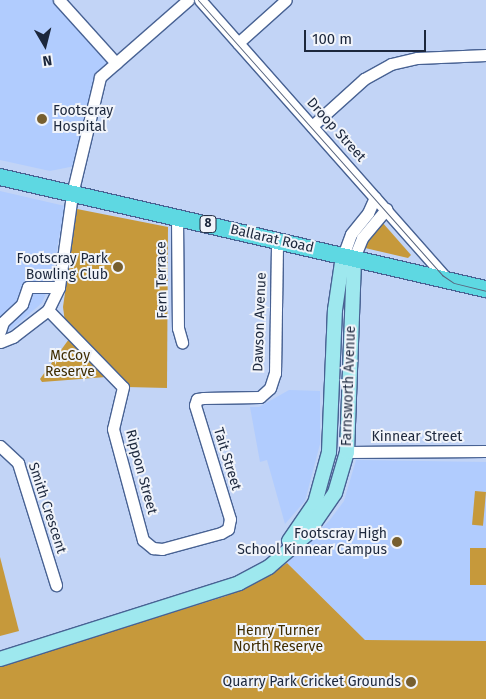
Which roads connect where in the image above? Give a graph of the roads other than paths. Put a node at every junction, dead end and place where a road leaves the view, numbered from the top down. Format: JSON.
{"nodes":[{"id":1,"x":59,"y":0,"type":"edge"},
{"id":2,"x":188,"y":0,"type":"edge"},
{"id":3,"x":200,"y":0,"type":"edge"},
{"id":4,"x":286,"y":0,"type":"edge"},
{"id":5,"x":238,"y":43,"type":"junction"},
{"id":6,"x":486,"y":55,"type":"edge"},
{"id":7,"x":116,"y":64,"type":"junction"},
{"id":8,"x":312,"y":126,"type":"junction"},
{"id":9,"x":0,"y":177,"type":"edge"},
{"id":10,"x":72,"y":194,"type":"junction"},
{"id":11,"x":375,"y":197,"type":"junction"},
{"id":12,"x":386,"y":209,"type":"junction"},
{"id":13,"x":176,"y":217,"type":"junction"},
{"id":14,"x":277,"y":241,"type":"junction"},
{"id":15,"x":349,"y":257,"type":"junction"},
{"id":16,"x":448,"y":280,"type":"junction"},
{"id":17,"x":59,"y":287,"type":"junction"},
{"id":18,"x":486,"y":289,"type":"edge"},
{"id":19,"x":48,"y":310,"type":"junction"},
{"id":20,"x":0,"y":331,"type":"edge"},
{"id":21,"x":0,"y":342,"type":"edge"},
{"id":22,"x":182,"y":342,"type":"dead end"},
{"id":23,"x":333,"y":346,"type":"junction"},
{"id":24,"x":351,"y":346,"type":"junction"},
{"id":25,"x":332,"y":383,"type":"junction"},
{"id":26,"x":350,"y":383,"type":"junction"},
{"id":27,"x":197,"y":399,"type":"joint"},
{"id":28,"x":0,"y":446,"type":"edge"},
{"id":29,"x":486,"y":451,"type":"edge"},
{"id":30,"x":329,"y":452,"type":"junction"},
{"id":31,"x":347,"y":452,"type":"junction"},
{"id":32,"x":228,"y":529,"type":"joint"},
{"id":33,"x":56,"y":585,"type":"dead end"},
{"id":34,"x":207,"y":594,"type":"junction"},
{"id":35,"x":0,"y":659,"type":"edge"}],
"edges":[{"from":1,"to":7,"type":"street"},
{"from":2,"to":7,"type":"street"},
{"from":3,"to":5,"type":"street","name":"Droop Street"},
{"from":4,"to":5,"type":"street"},
{"from":5,"to":8,"type":"street","name":"Droop Street"},
{"from":6,"to":8,"type":"street"},
{"from":7,"to":10,"type":"street"},
{"from":8,"to":11,"type":"street","name":"Droop Street"},
{"from":9,"to":10,"type":"highway","name":"Ballarat Road","number":"8"},
{"from":10,"to":13,"type":"highway","name":"Ballarat Road","number":"8"},
{"from":10,"to":17,"type":"street"},
{"from":11,"to":12,"type":"street","name":"Droop Street"},
{"from":11,"to":15,"type":"street","name":"Farnsworth Avenue"},
{"from":12,"to":15,"type":"street","name":"Farnsworth Avenue"},
{"from":12,"to":16,"type":"street","name":"Droop Street"},
{"from":13,"to":14,"type":"highway","name":"Ballarat Road","number":"8"},
{"from":13,"to":22,"type":"street","name":"Fern Terrace"},
{"from":14,"to":15,"type":"highway","name":"Ballarat Road","number":"8"},
{"from":14,"to":27,"type":"street","name":"Dawson Avenue"},
{"from":15,"to":16,"type":"highway","name":"Ballarat Road","number":"8"},
{"from":15,"to":23,"type":"main road","name":"Farnsworth Avenue"},
{"from":15,"to":24,"type":"main road","name":"Farnsworth Avenue"},
{"from":16,"to":18,"type":"highway","name":"Ballarat Road","number":"8"},
{"from":17,"to":19,"type":"street"},
{"from":17,"to":20,"type":"street"},
{"from":19,"to":21,"type":"street"},
{"from":19,"to":32,"type":"street","name":"Rippon Street"},
{"from":23,"to":24,"type":"main road"},
{"from":23,"to":25,"type":"main road","name":"Farnsworth Avenue"},
{"from":24,"to":26,"type":"main road","name":"Farnsworth Avenue"},
{"from":25,"to":26,"type":"main road"},
{"from":25,"to":30,"type":"main road","name":"Farnsworth Avenue"},
{"from":26,"to":31,"type":"main road","name":"Farnsworth Avenue"},
{"from":27,"to":32,"type":"street","name":"Tait Street"},
{"from":28,"to":33,"type":"street","name":"Smith Crescent"},
{"from":29,"to":31,"type":"street","name":"Kinnear Street"},
{"from":30,"to":31,"type":"main road"},
{"from":30,"to":34,"type":"main road","name":"Farnsworth Avenue"},
{"from":31,"to":34,"type":"main road","name":"Farnsworth Avenue"},
{"from":34,"to":35,"type":"main road","name":"Farnsworth Avenue"}]}
